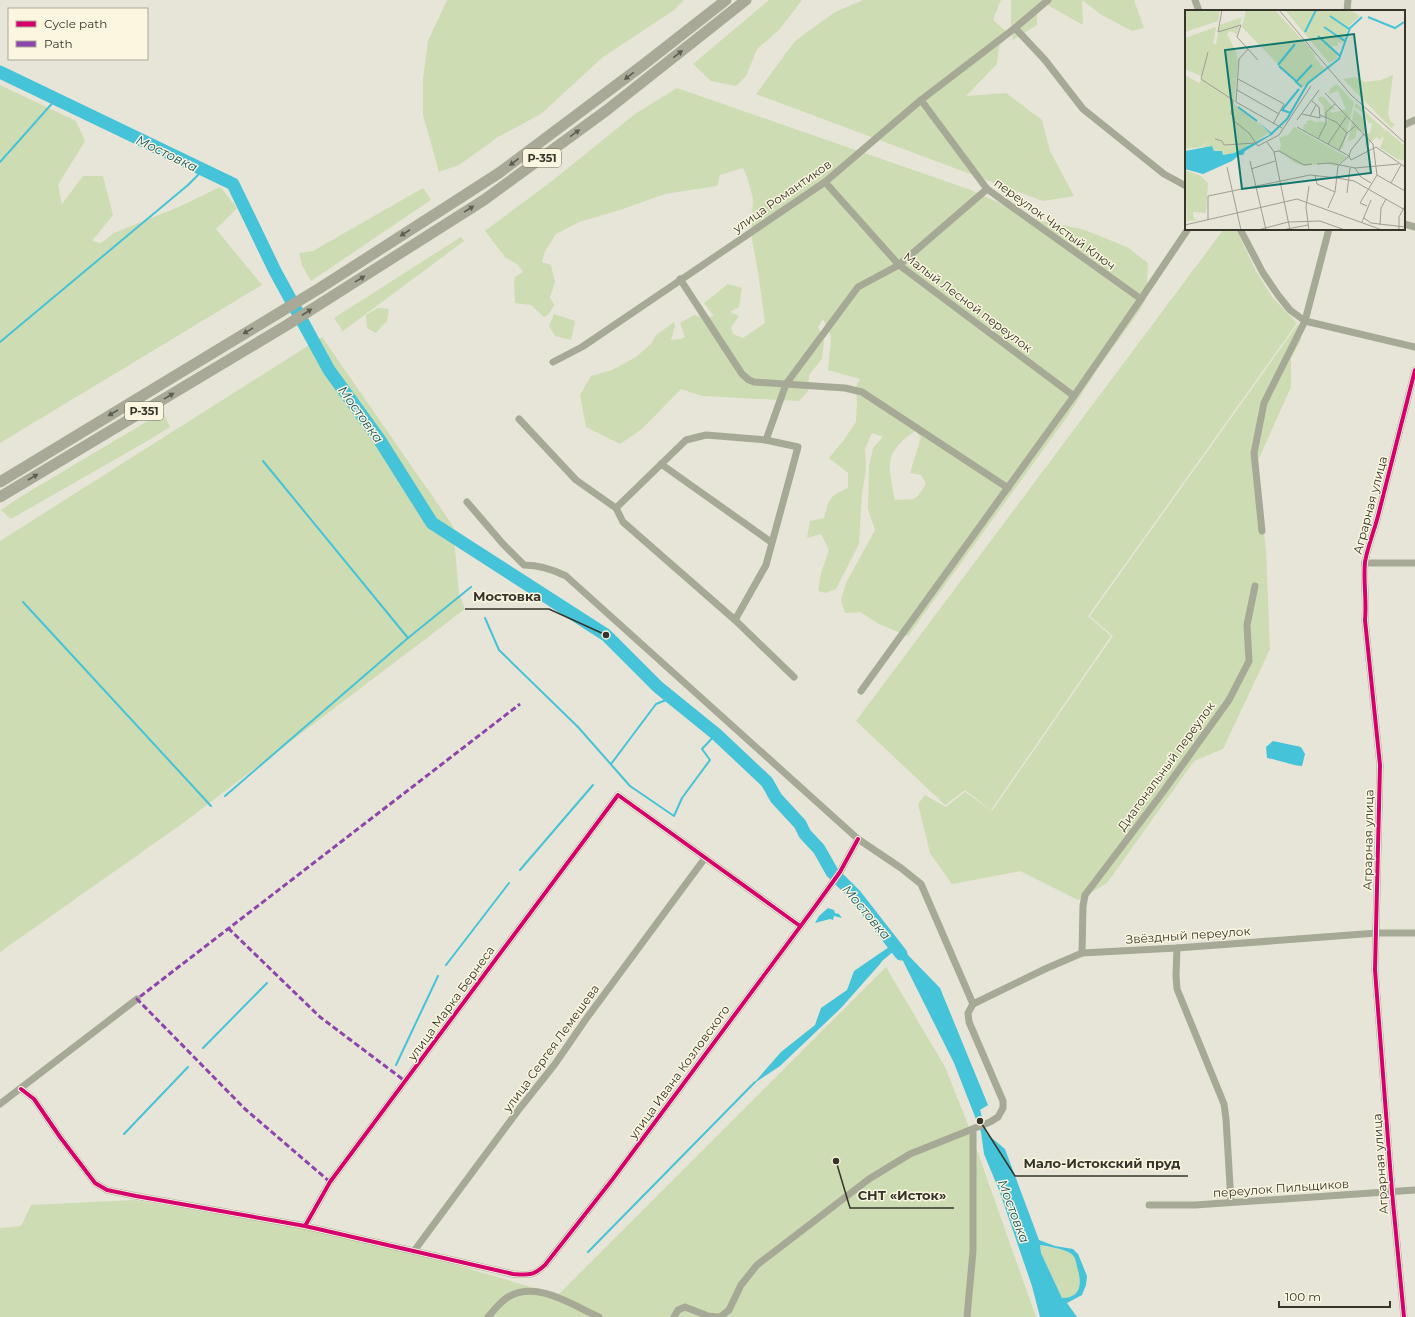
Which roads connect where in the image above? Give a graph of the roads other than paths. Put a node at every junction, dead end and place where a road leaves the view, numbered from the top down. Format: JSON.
{"nodes":[{"id":1,"x":726,"y":0,"type":"edge"},
{"id":2,"x":746,"y":0,"type":"edge"},
{"id":3,"x":1048,"y":0,"type":"edge"},
{"id":4,"x":1194,"y":0,"type":"edge"},
{"id":5,"x":1348,"y":0,"type":"edge"},
{"id":6,"x":1199,"y":10,"type":"edge"},
{"id":7,"x":1347,"y":10,"type":"edge"},
{"id":8,"x":1015,"y":28,"type":"junction"},
{"id":9,"x":921,"y":100,"type":"junction"},
{"id":10,"x":1415,"y":120,"type":"edge"},
{"id":11,"x":1405,"y":125,"type":"edge"},
{"id":12,"x":825,"y":182,"type":"junction"},
{"id":13,"x":1185,"y":185,"type":"edge"},
{"id":14,"x":987,"y":189,"type":"junction"},
{"id":15,"x":1405,"y":224,"type":"edge"},
{"id":16,"x":1415,"y":227,"type":"edge"},
{"id":17,"x":1187,"y":230,"type":"edge"},
{"id":18,"x":1241,"y":230,"type":"edge"},
{"id":19,"x":1329,"y":230,"type":"edge"},
{"id":20,"x":899,"y":265,"type":"junction"},
{"id":21,"x":680,"y":279,"type":"junction"},
{"id":22,"x":1142,"y":299,"type":"junction"},
{"id":23,"x":1305,"y":321,"type":"junction"},
{"id":24,"x":1415,"y":347,"type":"edge"},
{"id":25,"x":553,"y":362,"type":"dead end"},
{"id":26,"x":1415,"y":370,"type":"edge"},
{"id":27,"x":786,"y":384,"type":"junction"},
{"id":28,"x":1074,"y":396,"type":"junction"},
{"id":29,"x":519,"y":420,"type":"dead end"},
{"id":30,"x":766,"y":440,"type":"junction"},
{"id":31,"x":661,"y":464,"type":"junction"},
{"id":32,"x":0,"y":482,"type":"edge"},
{"id":33,"x":1008,"y":488,"type":"junction"},
{"id":34,"x":0,"y":497,"type":"edge"},
{"id":35,"x":467,"y":502,"type":"dead end"},
{"id":36,"x":616,"y":508,"type":"junction"},
{"id":37,"x":1262,"y":531,"type":"dead end"},
{"id":38,"x":771,"y":542,"type":"junction"},
{"id":39,"x":1415,"y":563,"type":"edge"},
{"id":40,"x":1365,"y":564,"type":"junction"},
{"id":41,"x":1255,"y":586,"type":"dead end"},
{"id":42,"x":735,"y":620,"type":"junction"},
{"id":43,"x":794,"y":677,"type":"dead end"},
{"id":44,"x":861,"y":691,"type":"dead end"},
{"id":45,"x":858,"y":839,"type":"junction"},
{"id":46,"x":705,"y":858,"type":"junction"},
{"id":47,"x":800,"y":926,"type":"junction"},
{"id":48,"x":1377,"y":933,"type":"junction"},
{"id":49,"x":1415,"y":933,"type":"edge"},
{"id":50,"x":1177,"y":948,"type":"junction"},
{"id":51,"x":1082,"y":953,"type":"junction"},
{"id":52,"x":137,"y":999,"type":"dead end"},
{"id":53,"x":973,"y":1004,"type":"junction"},
{"id":54,"x":21,"y":1089,"type":"junction"},
{"id":55,"x":0,"y":1104,"type":"edge"},
{"id":56,"x":975,"y":1129,"type":"junction"},
{"id":57,"x":1415,"y":1190,"type":"edge"},
{"id":58,"x":1392,"y":1192,"type":"junction"},
{"id":59,"x":1231,"y":1202,"type":"junction"},
{"id":60,"x":1149,"y":1205,"type":"dead end"},
{"id":61,"x":305,"y":1226,"type":"junction"},
{"id":62,"x":414,"y":1251,"type":"junction"},
{"id":63,"x":488,"y":1317,"type":"edge"},
{"id":64,"x":599,"y":1317,"type":"edge"},
{"id":65,"x":674,"y":1317,"type":"edge"},
{"id":66,"x":719,"y":1317,"type":"edge"},
{"id":67,"x":967,"y":1317,"type":"edge"},
{"id":68,"x":1404,"y":1317,"type":"edge"}],
"edges":[{"from":1,"to":32,"type":"highway","number":"Р-351","one_way":true},
{"from":34,"to":2,"type":"highway","number":"Р-351","one_way":true},
{"from":3,"to":8,"type":"street","name":"улица Романтиков"},
{"from":4,"to":6,"type":"street"},
{"from":5,"to":7,"type":"street"},
{"from":8,"to":9,"type":"street","name":"улица Романтиков"},
{"from":8,"to":13,"type":"street"},
{"from":9,"to":12,"type":"street","name":"улица Романтиков"},
{"from":9,"to":14,"type":"street","name":"переулок Чистый Ключ"},
{"from":10,"to":11,"type":"street"},
{"from":12,"to":20,"type":"street","name":"Малый Лесной переулок"},
{"from":12,"to":21,"type":"street","name":"улица Романтиков"},
{"from":14,"to":20,"type":"street"},
{"from":14,"to":22,"type":"street","name":"переулок Чистый Ключ"},
{"from":15,"to":16,"type":"street"},
{"from":17,"to":22,"type":"street"},
{"from":18,"to":23,"type":"street"},
{"from":19,"to":23,"type":"street"},
{"from":20,"to":27,"type":"street"},
{"from":20,"to":28,"type":"street","name":"Малый Лесной переулок"},
{"from":21,"to":25,"type":"street","name":"улица Романтиков"},
{"from":21,"to":27,"type":"street"},
{"from":22,"to":28,"type":"street"},
{"from":23,"to":24,"type":"street"},
{"from":23,"to":37,"type":"street"},
{"from":26,"to":40,"type":"street","name":"Аграрная улица"},
{"from":27,"to":30,"type":"street"},
{"from":27,"to":33,"type":"street"},
{"from":28,"to":33,"type":"street"},
{"from":29,"to":36,"type":"street"},
{"from":30,"to":31,"type":"street"},
{"from":30,"to":38,"type":"street"},
{"from":31,"to":36,"type":"street"},
{"from":31,"to":38,"type":"street"},
{"from":33,"to":44,"type":"street"},
{"from":35,"to":45,"type":"street"},
{"from":36,"to":42,"type":"street"},
{"from":38,"to":42,"type":"street"},
{"from":39,"to":40,"type":"street"},
{"from":40,"to":48,"type":"street","name":"Аграрная улица"},
{"from":41,"to":51,"type":"street","name":"Диагональный переулок"},
{"from":42,"to":43,"type":"street"},
{"from":45,"to":47,"type":"street","name":"улица Ивана Козловского"},
{"from":45,"to":53,"type":"street"},
{"from":46,"to":47,"type":"street"},
{"from":46,"to":61,"type":"street","name":"улица Марка Бернеса"},
{"from":46,"to":62,"type":"street","name":"улица Сергея Лемешева"},
{"from":47,"to":62,"type":"street","name":"улица Ивана Козловского"},
{"from":48,"to":49,"type":"street","name":"Звёздный переулок"},
{"from":48,"to":50,"type":"street","name":"Звёздный переулок"},
{"from":48,"to":58,"type":"street","name":"Аграрная улица"},
{"from":50,"to":51,"type":"street","name":"Звёздный переулок"},
{"from":50,"to":59,"type":"street"},
{"from":51,"to":53,"type":"street","name":"Звёздный переулок"},
{"from":52,"to":54,"type":"street"},
{"from":53,"to":56,"type":"street"},
{"from":54,"to":55,"type":"street"},
{"from":54,"to":61,"type":"street"},
{"from":56,"to":66,"type":"street"},
{"from":56,"to":67,"type":"street"},
{"from":57,"to":58,"type":"street","name":"переулок Пильщиков"},
{"from":58,"to":59,"type":"street","name":"переулок Пильщиков"},
{"from":58,"to":68,"type":"street","name":"Аграрная улица"},
{"from":59,"to":60,"type":"street","name":"переулок Пильщиков"},
{"from":61,"to":62,"type":"street"},
{"from":63,"to":64,"type":"street"},
{"from":65,"to":66,"type":"street"}]}
